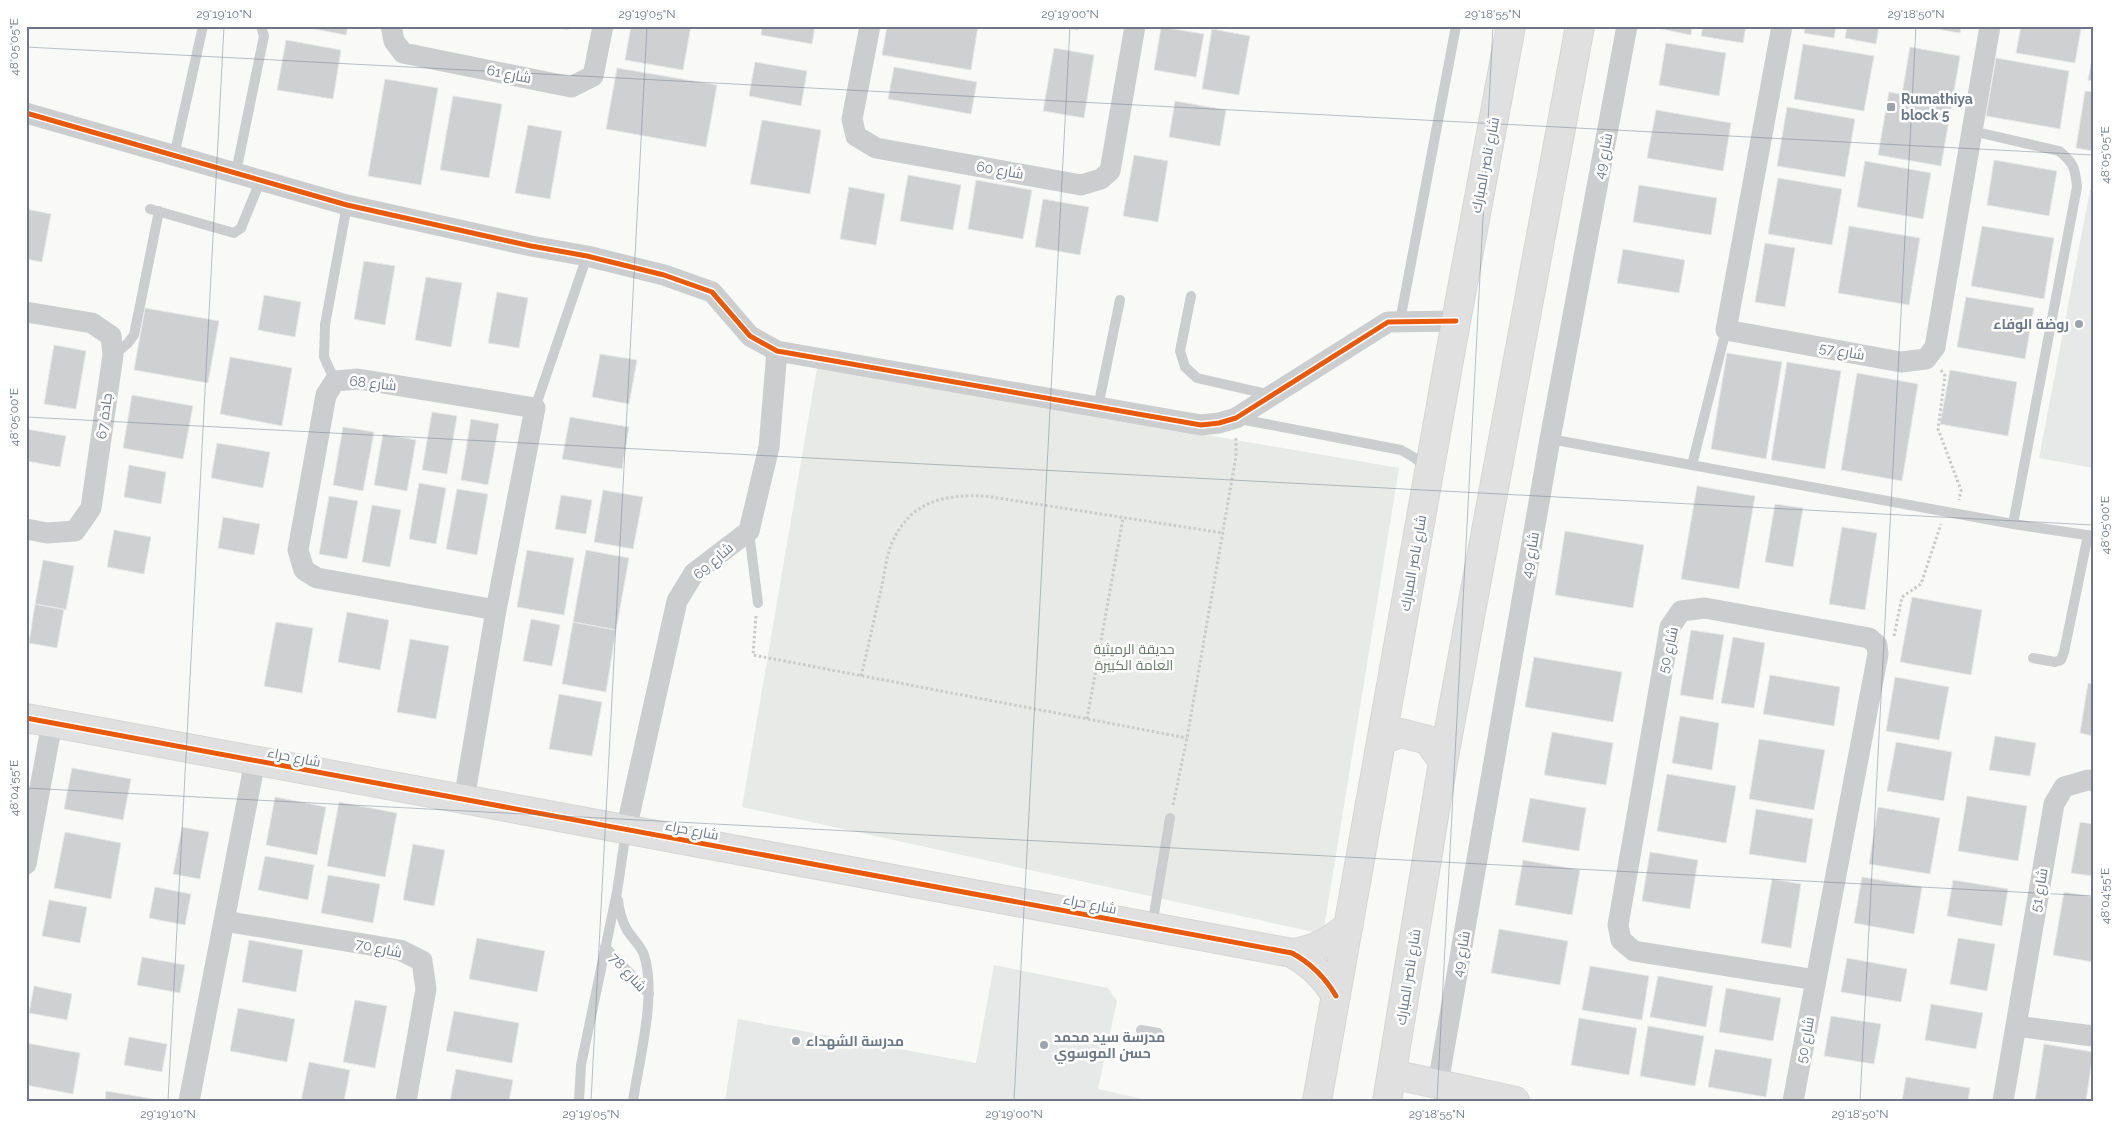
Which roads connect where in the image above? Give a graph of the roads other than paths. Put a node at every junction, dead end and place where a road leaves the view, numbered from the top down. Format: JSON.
{"nodes":[{"id":1,"x":203,"y":26,"type":"edge"},
{"id":2,"x":260,"y":26,"type":"edge"},
{"id":3,"x":391,"y":26,"type":"edge"},
{"id":4,"x":603,"y":26,"type":"edge"},
{"id":5,"x":870,"y":26,"type":"edge"},
{"id":6,"x":1136,"y":26,"type":"edge"},
{"id":7,"x":1456,"y":26,"type":"edge"},
{"id":8,"x":1512,"y":26,"type":"edge"},
{"id":9,"x":1580,"y":26,"type":"edge"},
{"id":10,"x":1627,"y":26,"type":"edge"},
{"id":11,"x":1782,"y":26,"type":"edge"},
{"id":12,"x":1990,"y":26,"type":"edge"},
{"id":13,"x":26,"y":113,"type":"edge"},
{"id":14,"x":1972,"y":131,"type":"junction"},
{"id":15,"x":174,"y":156,"type":"junction"},
{"id":16,"x":236,"y":172,"type":"junction"},
{"id":17,"x":261,"y":179,"type":"junction"},
{"id":18,"x":347,"y":205,"type":"junction"},
{"id":19,"x":587,"y":256,"type":"junction"},
{"id":20,"x":1191,"y":296,"type":"dead end"},
{"id":21,"x":1120,"y":300,"type":"dead end"},
{"id":22,"x":26,"y":312,"type":"edge"},
{"id":23,"x":1400,"y":321,"type":"junction"},
{"id":24,"x":1456,"y":321,"type":"junction"},
{"id":25,"x":1726,"y":330,"type":"junction"},
{"id":26,"x":777,"y":351,"type":"junction"},
{"id":27,"x":113,"y":355,"type":"junction"},
{"id":28,"x":335,"y":381,"type":"junction"},
{"id":29,"x":1272,"y":395,"type":"junction"},
{"id":30,"x":1098,"y":407,"type":"junction"},
{"id":31,"x":535,"y":408,"type":"junction"},
{"id":32,"x":1236,"y":418,"type":"junction"},
{"id":33,"x":1550,"y":439,"type":"junction"},
{"id":34,"x":1692,"y":465,"type":"junction"},
{"id":35,"x":1429,"y":472,"type":"junction"},
{"id":36,"x":2013,"y":524,"type":"junction"},
{"id":37,"x":26,"y":529,"type":"edge"},
{"id":38,"x":749,"y":531,"type":"junction"},
{"id":39,"x":2090,"y":535,"type":"edge"},
{"id":40,"x":758,"y":603,"type":"road end"},
{"id":41,"x":496,"y":610,"type":"junction"},
{"id":42,"x":2033,"y":658,"type":"dead end"},
{"id":43,"x":39,"y":721,"type":"edge"},
{"id":44,"x":1382,"y":740,"type":"junction"},
{"id":45,"x":255,"y":761,"type":"junction"},
{"id":46,"x":1442,"y":762,"type":"junction"},
{"id":47,"x":2093,"y":781,"type":"edge"},
{"id":48,"x":464,"y":800,"type":"junction"},
{"id":49,"x":1170,"y":818,"type":"road end"},
{"id":50,"x":626,"y":830,"type":"junction"},
{"id":51,"x":26,"y":864,"type":"edge"},
{"id":52,"x":617,"y":892,"type":"junction"},
{"id":53,"x":224,"y":921,"type":"junction"},
{"id":54,"x":1349,"y":925,"type":"junction"},
{"id":55,"x":1151,"y":927,"type":"junction"},
{"id":56,"x":605,"y":947,"type":"junction"},
{"id":57,"x":1292,"y":953,"type":"junction"},
{"id":58,"x":1816,"y":980,"type":"junction"},
{"id":59,"x":650,"y":994,"type":"junction"},
{"id":60,"x":1336,"y":996,"type":"junction"},
{"id":61,"x":2016,"y":1026,"type":"junction"},
{"id":62,"x":1141,"y":1030,"type":"dead end"},
{"id":63,"x":1158,"y":1033,"type":"dead end"},
{"id":64,"x":2093,"y":1036,"type":"edge"},
{"id":65,"x":1392,"y":1074,"type":"junction"},
{"id":66,"x":1438,"y":1084,"type":"junction"},
{"id":67,"x":189,"y":1101,"type":"edge"},
{"id":68,"x":406,"y":1101,"type":"edge"},
{"id":69,"x":579,"y":1101,"type":"edge"},
{"id":70,"x":633,"y":1101,"type":"edge"},
{"id":71,"x":1317,"y":1101,"type":"edge"},
{"id":72,"x":1387,"y":1101,"type":"edge"},
{"id":73,"x":1515,"y":1101,"type":"edge"},
{"id":74,"x":1794,"y":1101,"type":"edge"},
{"id":75,"x":2003,"y":1101,"type":"edge"}],
"edges":[{"from":1,"to":15,"type":"lane"},
{"from":2,"to":16,"type":"lane"},
{"from":3,"to":4,"type":"street","name":"شارع 61"},
{"from":5,"to":6,"type":"street","name":"شارع 60"},
{"from":7,"to":23,"type":"lane"},
{"from":8,"to":24,"type":"street","name":"شارع ناصر المبارك"},
{"from":9,"to":46,"type":"street","name":"شارع ناصر المبارك"},
{"from":10,"to":33,"type":"street","name":"شارع 49"},
{"from":11,"to":25,"type":"street"},
{"from":12,"to":14,"type":"street"},
{"from":13,"to":15,"type":"street"},
{"from":14,"to":25,"type":"street","name":"شارع 57"},
{"from":14,"to":36,"type":"lane"},
{"from":15,"to":16,"type":"street"},
{"from":16,"to":17,"type":"street"},
{"from":17,"to":18,"type":"street"},
{"from":17,"to":27,"type":"lane"},
{"from":18,"to":19,"type":"street"},
{"from":18,"to":28,"type":"lane"},
{"from":19,"to":26,"type":"street"},
{"from":19,"to":31,"type":"lane"},
{"from":20,"to":29,"type":"lane"},
{"from":21,"to":30,"type":"lane"},
{"from":22,"to":27,"type":"street","name":"جادة 67"},
{"from":23,"to":24,"type":"street"},
{"from":23,"to":29,"type":"street"},
{"from":24,"to":35,"type":"street","name":"شارع ناصر المبارك"},
{"from":25,"to":34,"type":"lane"},
{"from":26,"to":30,"type":"street"},
{"from":26,"to":38,"type":"street"},
{"from":27,"to":37,"type":"street","name":"جادة 67"},
{"from":28,"to":31,"type":"street","name":"شارع 68"},
{"from":28,"to":41,"type":"street","name":"شارع 68"},
{"from":29,"to":32,"type":"street"},
{"from":30,"to":32,"type":"street"},
{"from":31,"to":41,"type":"street"},
{"from":32,"to":35,"type":"lane"},
{"from":33,"to":34,"type":"lane"},
{"from":33,"to":66,"type":"street","name":"شارع 49"},
{"from":34,"to":36,"type":"lane"},
{"from":35,"to":44,"type":"street","name":"شارع ناصر المبارك"},
{"from":36,"to":39,"type":"lane"},
{"from":38,"to":40,"type":"lane"},
{"from":38,"to":50,"type":"street","name":"شارع 69"},
{"from":39,"to":42,"type":"lane"},
{"from":41,"to":48,"type":"street"},
{"from":43,"to":45,"type":"street","name":"شارع حراء"},
{"from":43,"to":51,"type":"street"},
{"from":44,"to":46,"type":"street"},
{"from":44,"to":54,"type":"street","name":"شارع ناصر المبارك"},
{"from":45,"to":48,"type":"street","name":"شارع حراء"},
{"from":45,"to":53,"type":"street"},
{"from":46,"to":65,"type":"street","name":"شارع ناصر المبارك"},
{"from":47,"to":61,"type":"street","name":"شارع 51"},
{"from":48,"to":50,"type":"street","name":"شارع حراء"},
{"from":49,"to":55,"type":"lane"},
{"from":50,"to":52,"type":"lane","name":"شارع 78"},
{"from":50,"to":55,"type":"street","name":"شارع حراء"},
{"from":52,"to":56,"type":"lane","name":"شارع 78"},
{"from":52,"to":59,"type":"lane","name":"شارع 78"},
{"from":53,"to":67,"type":"street"},
{"from":53,"to":68,"type":"street","name":"شارع 70"},
{"from":54,"to":57,"type":"street","name":"شارع حراء"},
{"from":54,"to":60,"type":"street","name":"شارع ناصر المبارك"},
{"from":55,"to":57,"type":"street","name":"شارع حراء"},
{"from":56,"to":59,"type":"lane","name":"شارع 78"},
{"from":56,"to":69,"type":"lane"},
{"from":57,"to":60,"type":"street","name":"شارع حراء"},
{"from":58,"to":58,"type":"street","name":"شارع 50"},
{"from":58,"to":74,"type":"street","name":"شارع 50"},
{"from":59,"to":70,"type":"lane","name":"شارع 78"},
{"from":60,"to":71,"type":"street","name":"شارع ناصر المبارك"},
{"from":61,"to":64,"type":"street"},
{"from":61,"to":75,"type":"street","name":"شارع 51"},
{"from":62,"to":63,"type":"lane"},
{"from":65,"to":66,"type":"street"},
{"from":65,"to":72,"type":"street","name":"شارع ناصر المبارك"},
{"from":66,"to":73,"type":"street"}]}
